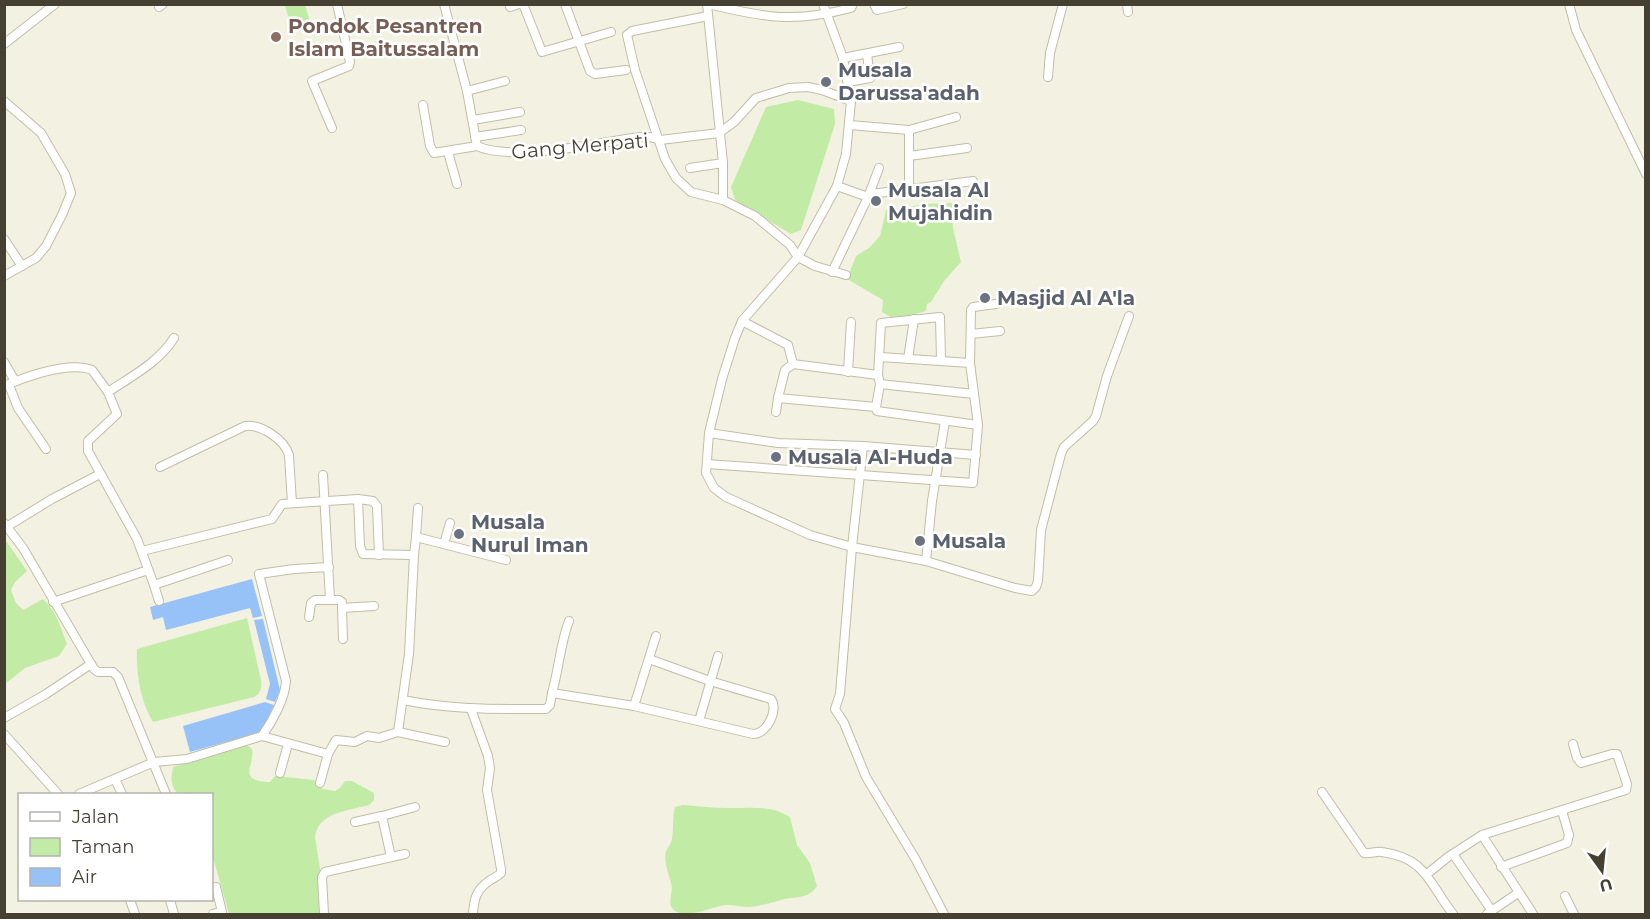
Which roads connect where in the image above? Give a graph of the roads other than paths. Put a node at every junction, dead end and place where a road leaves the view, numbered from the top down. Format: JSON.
{"nodes":[{"id":1,"x":55,"y":4,"type":"edge"},
{"id":2,"x":337,"y":4,"type":"edge"},
{"id":3,"x":444,"y":4,"type":"edge"},
{"id":4,"x":565,"y":4,"type":"edge"},
{"id":5,"x":708,"y":4,"type":"edge"},
{"id":6,"x":823,"y":4,"type":"edge"},
{"id":7,"x":853,"y":4,"type":"edge"},
{"id":8,"x":874,"y":4,"type":"edge"},
{"id":9,"x":903,"y":4,"type":"edge"},
{"id":10,"x":1063,"y":4,"type":"edge"},
{"id":11,"x":1569,"y":4,"type":"edge"},
{"id":12,"x":517,"y":5,"type":"edge"},
{"id":13,"x":827,"y":14,"type":"junction"},
{"id":14,"x":708,"y":16,"type":"junction"},
{"id":15,"x":611,"y":32,"type":"dead end"},
{"id":16,"x":579,"y":43,"type":"junction"},
{"id":17,"x":4,"y":44,"type":"edge"},
{"id":18,"x":899,"y":48,"type":"dead end"},
{"id":19,"x":867,"y":54,"type":"junction"},
{"id":20,"x":843,"y":57,"type":"junction"},
{"id":21,"x":626,"y":70,"type":"dead end"},
{"id":22,"x":1048,"y":77,"type":"dead end"},
{"id":23,"x":505,"y":81,"type":"dead end"},
{"id":24,"x":848,"y":82,"type":"junction"},
{"id":25,"x":467,"y":92,"type":"junction"},
{"id":26,"x":4,"y":101,"type":"edge"},
{"id":27,"x":851,"y":101,"type":"junction"},
{"id":28,"x":423,"y":105,"type":"dead end"},
{"id":29,"x":520,"y":112,"type":"dead end"},
{"id":30,"x":956,"y":117,"type":"dead end"},
{"id":31,"x":473,"y":120,"type":"junction"},
{"id":32,"x":850,"y":125,"type":"junction"},
{"id":33,"x":332,"y":128,"type":"dead end"},
{"id":34,"x":521,"y":130,"type":"dead end"},
{"id":35,"x":909,"y":130,"type":"junction"},
{"id":36,"x":719,"y":133,"type":"junction"},
{"id":37,"x":660,"y":140,"type":"junction"},
{"id":38,"x":476,"y":141,"type":"junction"},
{"id":39,"x":967,"y":148,"type":"dead end"},
{"id":40,"x":448,"y":152,"type":"junction"},
{"id":41,"x":909,"y":156,"type":"junction"},
{"id":42,"x":723,"y":163,"type":"junction"},
{"id":43,"x":690,"y":168,"type":"dead end"},
{"id":44,"x":879,"y":168,"type":"dead end"},
{"id":45,"x":1646,"y":174,"type":"edge"},
{"id":46,"x":973,"y":182,"type":"dead end"},
{"id":47,"x":457,"y":184,"type":"dead end"},
{"id":48,"x":837,"y":186,"type":"junction"},
{"id":49,"x":909,"y":189,"type":"junction"},
{"id":50,"x":868,"y":196,"type":"junction"},
{"id":51,"x":723,"y":200,"type":"junction"},
{"id":52,"x":4,"y":239,"type":"edge"},
{"id":53,"x":798,"y":257,"type":"junction"},
{"id":54,"x":22,"y":266,"type":"junction"},
{"id":55,"x":832,"y":272,"type":"junction"},
{"id":56,"x":846,"y":275,"type":"dead end"},
{"id":57,"x":4,"y":276,"type":"edge"},
{"id":58,"x":996,"y":304,"type":"dead end"},
{"id":59,"x":1129,"y":316,"type":"dead end"},
{"id":60,"x":914,"y":319,"type":"junction"},
{"id":61,"x":742,"y":321,"type":"junction"},
{"id":62,"x":851,"y":322,"type":"dead end"},
{"id":63,"x":1000,"y":331,"type":"dead end"},
{"id":64,"x":970,"y":334,"type":"junction"},
{"id":65,"x":174,"y":338,"type":"dead end"},
{"id":66,"x":880,"y":357,"type":"junction"},
{"id":67,"x":908,"y":359,"type":"junction"},
{"id":68,"x":941,"y":360,"type":"junction"},
{"id":69,"x":4,"y":362,"type":"edge"},
{"id":70,"x":969,"y":363,"type":"junction"},
{"id":71,"x":792,"y":364,"type":"junction"},
{"id":72,"x":848,"y":372,"type":"junction"},
{"id":73,"x":879,"y":380,"type":"junction"},
{"id":74,"x":10,"y":384,"type":"edge"},
{"id":75,"x":108,"y":392,"type":"junction"},
{"id":76,"x":974,"y":394,"type":"junction"},
{"id":77,"x":778,"y":398,"type":"junction"},
{"id":78,"x":876,"y":407,"type":"junction"},
{"id":79,"x":776,"y":412,"type":"dead end"},
{"id":80,"x":945,"y":421,"type":"junction"},
{"id":81,"x":978,"y":425,"type":"junction"},
{"id":82,"x":709,"y":433,"type":"junction"},
{"id":83,"x":863,"y":446,"type":"junction"},
{"id":84,"x":46,"y":449,"type":"dead end"},
{"id":85,"x":940,"y":452,"type":"junction"},
{"id":86,"x":976,"y":454,"type":"junction"},
{"id":87,"x":707,"y":464,"type":"junction"},
{"id":88,"x":160,"y":467,"type":"dead end"},
{"id":89,"x":100,"y":474,"type":"junction"},
{"id":90,"x":322,"y":475,"type":"dead end"},
{"id":91,"x":860,"y":476,"type":"junction"},
{"id":92,"x":936,"y":479,"type":"junction"},
{"id":93,"x":358,"y":499,"type":"junction"},
{"id":94,"x":324,"y":501,"type":"junction"},
{"id":95,"x":292,"y":503,"type":"junction"},
{"id":96,"x":418,"y":508,"type":"dead end"},
{"id":97,"x":450,"y":523,"type":"dead end"},
{"id":98,"x":6,"y":525,"type":"edge"},
{"id":99,"x":416,"y":537,"type":"junction"},
{"id":100,"x":444,"y":544,"type":"junction"},
{"id":101,"x":852,"y":547,"type":"junction"},
{"id":102,"x":142,"y":551,"type":"junction"},
{"id":103,"x":380,"y":555,"type":"junction"},
{"id":104,"x":414,"y":555,"type":"junction"},
{"id":105,"x":228,"y":560,"type":"dead end"},
{"id":106,"x":506,"y":560,"type":"dead end"},
{"id":107,"x":926,"y":561,"type":"junction"},
{"id":108,"x":329,"y":567,"type":"junction"},
{"id":109,"x":148,"y":570,"type":"junction"},
{"id":110,"x":154,"y":585,"type":"junction"},
{"id":111,"x":330,"y":599,"type":"junction"},
{"id":112,"x":159,"y":601,"type":"dead end"},
{"id":113,"x":53,"y":602,"type":"junction"},
{"id":114,"x":374,"y":606,"type":"dead end"},
{"id":115,"x":342,"y":608,"type":"junction"},
{"id":116,"x":309,"y":617,"type":"dead end"},
{"id":117,"x":569,"y":621,"type":"dead end"},
{"id":118,"x":656,"y":636,"type":"dead end"},
{"id":119,"x":343,"y":639,"type":"dead end"},
{"id":120,"x":718,"y":656,"type":"dead end"},
{"id":121,"x":649,"y":659,"type":"junction"},
{"id":122,"x":91,"y":664,"type":"junction"},
{"id":123,"x":710,"y":681,"type":"junction"},
{"id":124,"x":552,"y":693,"type":"junction"},
{"id":125,"x":403,"y":700,"type":"junction"},
{"id":126,"x":634,"y":706,"type":"junction"},
{"id":127,"x":471,"y":709,"type":"junction"},
{"id":128,"x":4,"y":718,"type":"edge"},
{"id":129,"x":699,"y":721,"type":"junction"},
{"id":130,"x":399,"y":732,"type":"junction"},
{"id":131,"x":4,"y":734,"type":"edge"},
{"id":132,"x":262,"y":736,"type":"junction"},
{"id":133,"x":445,"y":742,"type":"dead end"},
{"id":134,"x":288,"y":744,"type":"junction"},
{"id":135,"x":1573,"y":744,"type":"dead end"},
{"id":136,"x":328,"y":754,"type":"junction"},
{"id":137,"x":154,"y":762,"type":"junction"},
{"id":138,"x":280,"y":773,"type":"dead end"},
{"id":139,"x":115,"y":779,"type":"junction"},
{"id":140,"x":320,"y":783,"type":"dead end"},
{"id":141,"x":1322,"y":792,"type":"dead end"},
{"id":142,"x":56,"y":793,"type":"edge"},
{"id":143,"x":84,"y":793,"type":"edge"},
{"id":144,"x":121,"y":793,"type":"edge"},
{"id":145,"x":165,"y":793,"type":"edge"},
{"id":146,"x":415,"y":807,"type":"dead end"},
{"id":147,"x":1562,"y":811,"type":"junction"},
{"id":148,"x":382,"y":816,"type":"junction"},
{"id":149,"x":355,"y":822,"type":"dead end"},
{"id":150,"x":1482,"y":836,"type":"junction"},
{"id":151,"x":405,"y":854,"type":"dead end"},
{"id":152,"x":1453,"y":854,"type":"junction"},
{"id":153,"x":391,"y":857,"type":"junction"},
{"id":154,"x":1501,"y":867,"type":"junction"},
{"id":155,"x":1427,"y":874,"type":"junction"},
{"id":156,"x":216,"y":887,"type":"dead end"},
{"id":157,"x":1518,"y":893,"type":"junction"},
{"id":158,"x":1565,"y":896,"type":"dead end"},
{"id":159,"x":1489,"y":913,"type":"edge"},
{"id":160,"x":220,"y":914,"type":"edge"},
{"id":161,"x":324,"y":915,"type":"edge"},
{"id":162,"x":474,"y":915,"type":"edge"},
{"id":163,"x":944,"y":915,"type":"edge"},
{"id":164,"x":1453,"y":915,"type":"edge"},
{"id":165,"x":1533,"y":915,"type":"edge"},
{"id":166,"x":1574,"y":915,"type":"edge"}],
"edges":[{"from":1,"to":17,"type":"street"},
{"from":2,"to":33,"type":"street"},
{"from":3,"to":25,"type":"street"},
{"from":4,"to":16,"type":"street"},
{"from":5,"to":13,"type":"street"},
{"from":5,"to":14,"type":"street"},
{"from":6,"to":13,"type":"street"},
{"from":7,"to":13,"type":"street"},
{"from":8,"to":9,"type":"street"},
{"from":10,"to":22,"type":"street"},
{"from":11,"to":45,"type":"street"},
{"from":12,"to":16,"type":"street"},
{"from":13,"to":20,"type":"street"},
{"from":14,"to":36,"type":"street"},
{"from":14,"to":37,"type":"street"},
{"from":15,"to":16,"type":"street"},
{"from":16,"to":21,"type":"street"},
{"from":18,"to":19,"type":"street"},
{"from":19,"to":20,"type":"street"},
{"from":19,"to":24,"type":"street"},
{"from":20,"to":24,"type":"street"},
{"from":23,"to":25,"type":"street"},
{"from":24,"to":27,"type":"street"},
{"from":25,"to":31,"type":"street"},
{"from":26,"to":54,"type":"street"},
{"from":27,"to":32,"type":"street"},
{"from":27,"to":36,"type":"street"},
{"from":28,"to":40,"type":"street"},
{"from":29,"to":31,"type":"street"},
{"from":30,"to":35,"type":"street"},
{"from":31,"to":38,"type":"street"},
{"from":32,"to":35,"type":"street"},
{"from":32,"to":48,"type":"street"},
{"from":34,"to":38,"type":"street"},
{"from":35,"to":41,"type":"street"},
{"from":36,"to":37,"type":"street","name":"Gang Merpati"},
{"from":36,"to":42,"type":"street"},
{"from":37,"to":38,"type":"street","name":"Gang Merpati"},
{"from":37,"to":51,"type":"street"},
{"from":38,"to":40,"type":"street"},
{"from":39,"to":41,"type":"street"},
{"from":40,"to":47,"type":"street"},
{"from":41,"to":49,"type":"street"},
{"from":42,"to":43,"type":"street"},
{"from":42,"to":51,"type":"street"},
{"from":44,"to":50,"type":"street"},
{"from":46,"to":49,"type":"street"},
{"from":48,"to":50,"type":"street"},
{"from":48,"to":53,"type":"street"},
{"from":49,"to":50,"type":"street"},
{"from":50,"to":55,"type":"street"},
{"from":51,"to":53,"type":"street"},
{"from":52,"to":54,"type":"street"},
{"from":53,"to":55,"type":"street"},
{"from":53,"to":61,"type":"street"},
{"from":54,"to":57,"type":"street"},
{"from":55,"to":56,"type":"street"},
{"from":58,"to":64,"type":"street"},
{"from":59,"to":107,"type":"street"},
{"from":60,"to":66,"type":"street"},
{"from":60,"to":67,"type":"street"},
{"from":60,"to":68,"type":"street"},
{"from":61,"to":71,"type":"street"},
{"from":61,"to":82,"type":"street"},
{"from":62,"to":72,"type":"street"},
{"from":63,"to":64,"type":"street"},
{"from":64,"to":70,"type":"street"},
{"from":65,"to":75,"type":"street"},
{"from":66,"to":67,"type":"street"},
{"from":66,"to":73,"type":"street"},
{"from":67,"to":68,"type":"street"},
{"from":68,"to":70,"type":"street"},
{"from":69,"to":74,"type":"street"},
{"from":70,"to":76,"type":"street"},
{"from":71,"to":72,"type":"street"},
{"from":71,"to":77,"type":"street"},
{"from":72,"to":73,"type":"street"},
{"from":73,"to":76,"type":"street"},
{"from":73,"to":78,"type":"street"},
{"from":74,"to":75,"type":"street"},
{"from":74,"to":84,"type":"street"},
{"from":75,"to":89,"type":"street"},
{"from":76,"to":81,"type":"street"},
{"from":77,"to":78,"type":"street"},
{"from":77,"to":79,"type":"street"},
{"from":78,"to":80,"type":"street"},
{"from":80,"to":81,"type":"street"},
{"from":80,"to":85,"type":"street"},
{"from":81,"to":86,"type":"street"},
{"from":82,"to":83,"type":"street"},
{"from":82,"to":87,"type":"street"},
{"from":83,"to":85,"type":"street"},
{"from":83,"to":91,"type":"street"},
{"from":85,"to":86,"type":"street"},
{"from":85,"to":92,"type":"street"},
{"from":86,"to":92,"type":"street"},
{"from":87,"to":91,"type":"street"},
{"from":87,"to":101,"type":"street"},
{"from":88,"to":95,"type":"street"},
{"from":89,"to":98,"type":"street"},
{"from":89,"to":102,"type":"street"},
{"from":90,"to":94,"type":"street"},
{"from":91,"to":92,"type":"street"},
{"from":91,"to":101,"type":"street"},
{"from":92,"to":107,"type":"street"},
{"from":93,"to":94,"type":"street"},
{"from":93,"to":103,"type":"street"},
{"from":93,"to":103,"type":"street"},
{"from":94,"to":95,"type":"street"},
{"from":94,"to":108,"type":"street"},
{"from":95,"to":102,"type":"street"},
{"from":96,"to":99,"type":"street"},
{"from":97,"to":100,"type":"street"},
{"from":98,"to":113,"type":"street"},
{"from":99,"to":100,"type":"street"},
{"from":99,"to":104,"type":"street"},
{"from":100,"to":106,"type":"street"},
{"from":101,"to":107,"type":"street"},
{"from":101,"to":163,"type":"street"},
{"from":102,"to":109,"type":"street"},
{"from":103,"to":104,"type":"street"},
{"from":104,"to":125,"type":"street"},
{"from":105,"to":110,"type":"street"},
{"from":108,"to":111,"type":"street"},
{"from":108,"to":132,"type":"street"},
{"from":109,"to":110,"type":"street"},
{"from":109,"to":113,"type":"street"},
{"from":110,"to":112,"type":"street"},
{"from":111,"to":115,"type":"street"},
{"from":111,"to":116,"type":"street"},
{"from":113,"to":122,"type":"street"},
{"from":114,"to":115,"type":"street"},
{"from":115,"to":119,"type":"street"},
{"from":117,"to":124,"type":"street"},
{"from":118,"to":121,"type":"street"},
{"from":120,"to":123,"type":"street"},
{"from":121,"to":123,"type":"street"},
{"from":121,"to":126,"type":"street"},
{"from":122,"to":128,"type":"street"},
{"from":122,"to":137,"type":"street"},
{"from":123,"to":129,"type":"street"},
{"from":123,"to":129,"type":"street"},
{"from":124,"to":126,"type":"street"},
{"from":124,"to":127,"type":"street"},
{"from":125,"to":127,"type":"street"},
{"from":125,"to":130,"type":"street"},
{"from":126,"to":129,"type":"street"},
{"from":127,"to":162,"type":"street"},
{"from":130,"to":133,"type":"street"},
{"from":130,"to":136,"type":"street"},
{"from":131,"to":142,"type":"street"},
{"from":132,"to":134,"type":"street"},
{"from":132,"to":137,"type":"street"},
{"from":134,"to":136,"type":"street"},
{"from":134,"to":138,"type":"street"},
{"from":135,"to":147,"type":"street"},
{"from":136,"to":140,"type":"street"},
{"from":137,"to":139,"type":"street"},
{"from":137,"to":145,"type":"street"},
{"from":139,"to":143,"type":"street"},
{"from":139,"to":144,"type":"street"},
{"from":141,"to":155,"type":"street"},
{"from":146,"to":148,"type":"street"},
{"from":147,"to":150,"type":"street"},
{"from":147,"to":154,"type":"street"},
{"from":148,"to":149,"type":"street"},
{"from":148,"to":153,"type":"street"},
{"from":150,"to":152,"type":"street"},
{"from":150,"to":154,"type":"street"},
{"from":151,"to":153,"type":"street"},
{"from":152,"to":155,"type":"street"},
{"from":152,"to":159,"type":"street"},
{"from":153,"to":161,"type":"street"},
{"from":154,"to":157,"type":"street"},
{"from":155,"to":164,"type":"street"},
{"from":156,"to":160,"type":"street"},
{"from":157,"to":159,"type":"street"},
{"from":157,"to":165,"type":"street"},
{"from":158,"to":166,"type":"street"}]}
